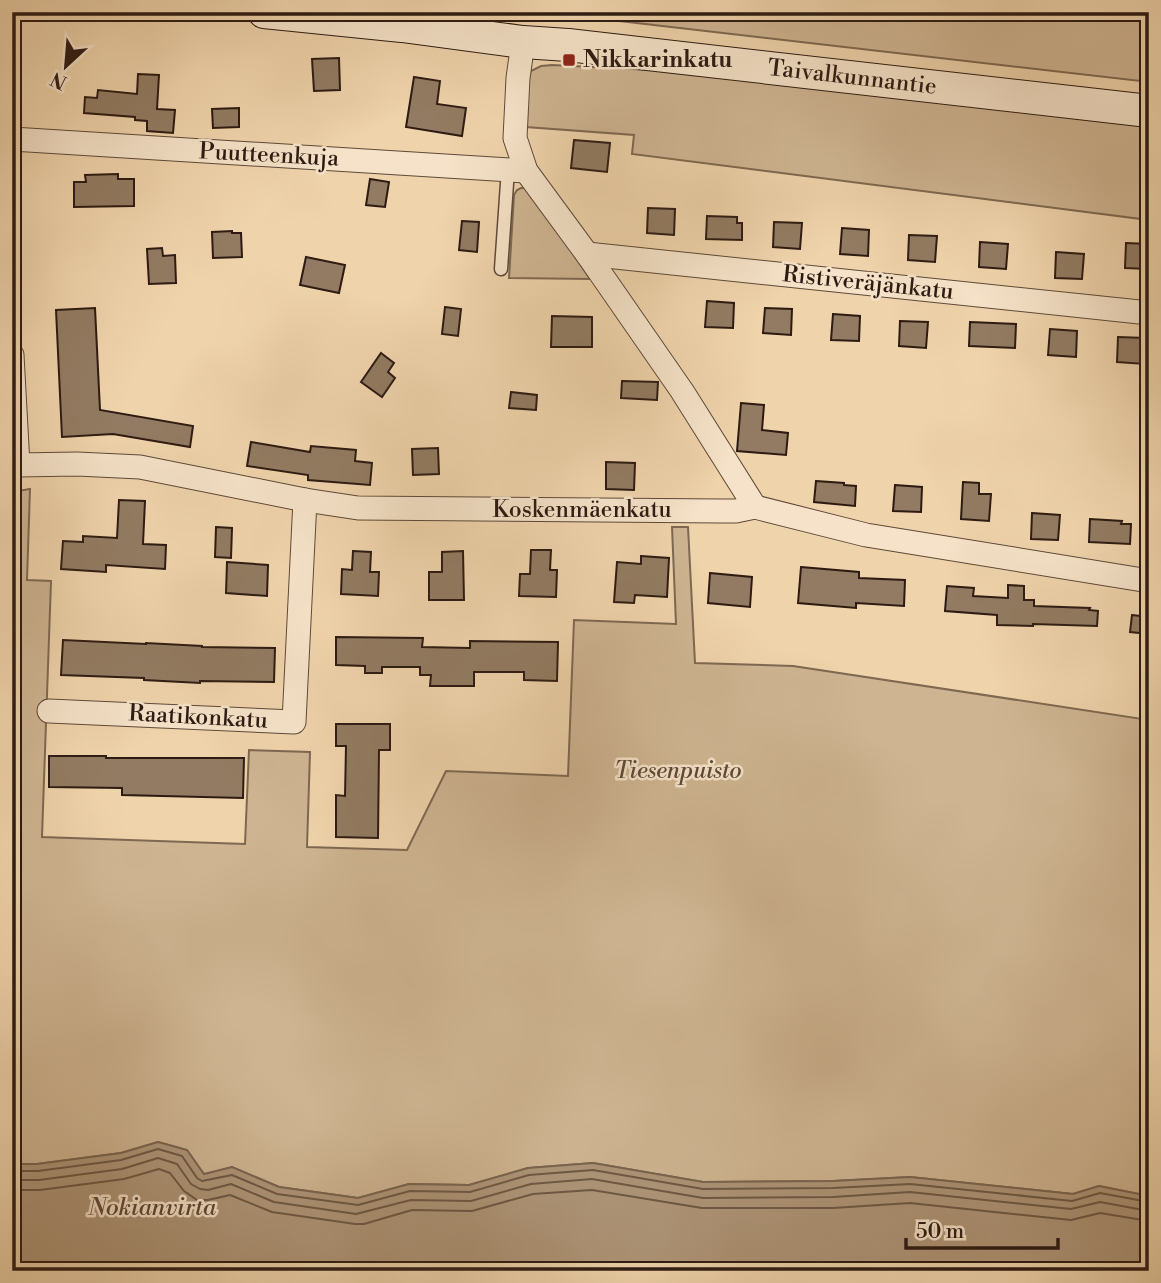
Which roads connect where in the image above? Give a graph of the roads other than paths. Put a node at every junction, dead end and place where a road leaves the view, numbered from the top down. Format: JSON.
{"nodes":[{"id":1,"x":264,"y":12,"type":"edge"},
{"id":2,"x":523,"y":42,"type":"junction"},
{"id":3,"x":1149,"y":111,"type":"edge"},
{"id":4,"x":12,"y":139,"type":"edge"},
{"id":5,"x":517,"y":170,"type":"junction"},
{"id":6,"x":587,"y":254,"type":"junction"},
{"id":7,"x":501,"y":269,"type":"dead end"},
{"id":8,"x":1149,"y":313,"type":"edge"},
{"id":9,"x":12,"y":355,"type":"edge"},
{"id":10,"x":15,"y":466,"type":"edge"},
{"id":11,"x":306,"y":500,"type":"junction"},
{"id":12,"x":755,"y":507,"type":"junction"},
{"id":13,"x":1149,"y":581,"type":"edge"},
{"id":14,"x":49,"y":711,"type":"dead end"}],
"edges":[{"from":1,"to":2,"type":"main road","name":"Taivalkunnantie"},
{"from":2,"to":3,"type":"main road","name":"Taivalkunnantie"},
{"from":2,"to":5,"type":"street"},
{"from":4,"to":5,"type":"street","name":"Puutteenkuja"},
{"from":5,"to":6,"type":"street"},
{"from":5,"to":7,"type":"lane"},
{"from":6,"to":8,"type":"street","name":"Ristiveräjänkatu"},
{"from":6,"to":12,"type":"street"},
{"from":9,"to":10,"type":"street"},
{"from":10,"to":11,"type":"street","name":"Koskenmäenkatu"},
{"from":11,"to":12,"type":"street","name":"Koskenmäenkatu"},
{"from":11,"to":14,"type":"street","name":"Raatikonkatu"},
{"from":12,"to":13,"type":"street","name":"Koskenmäenkatu"}]}
